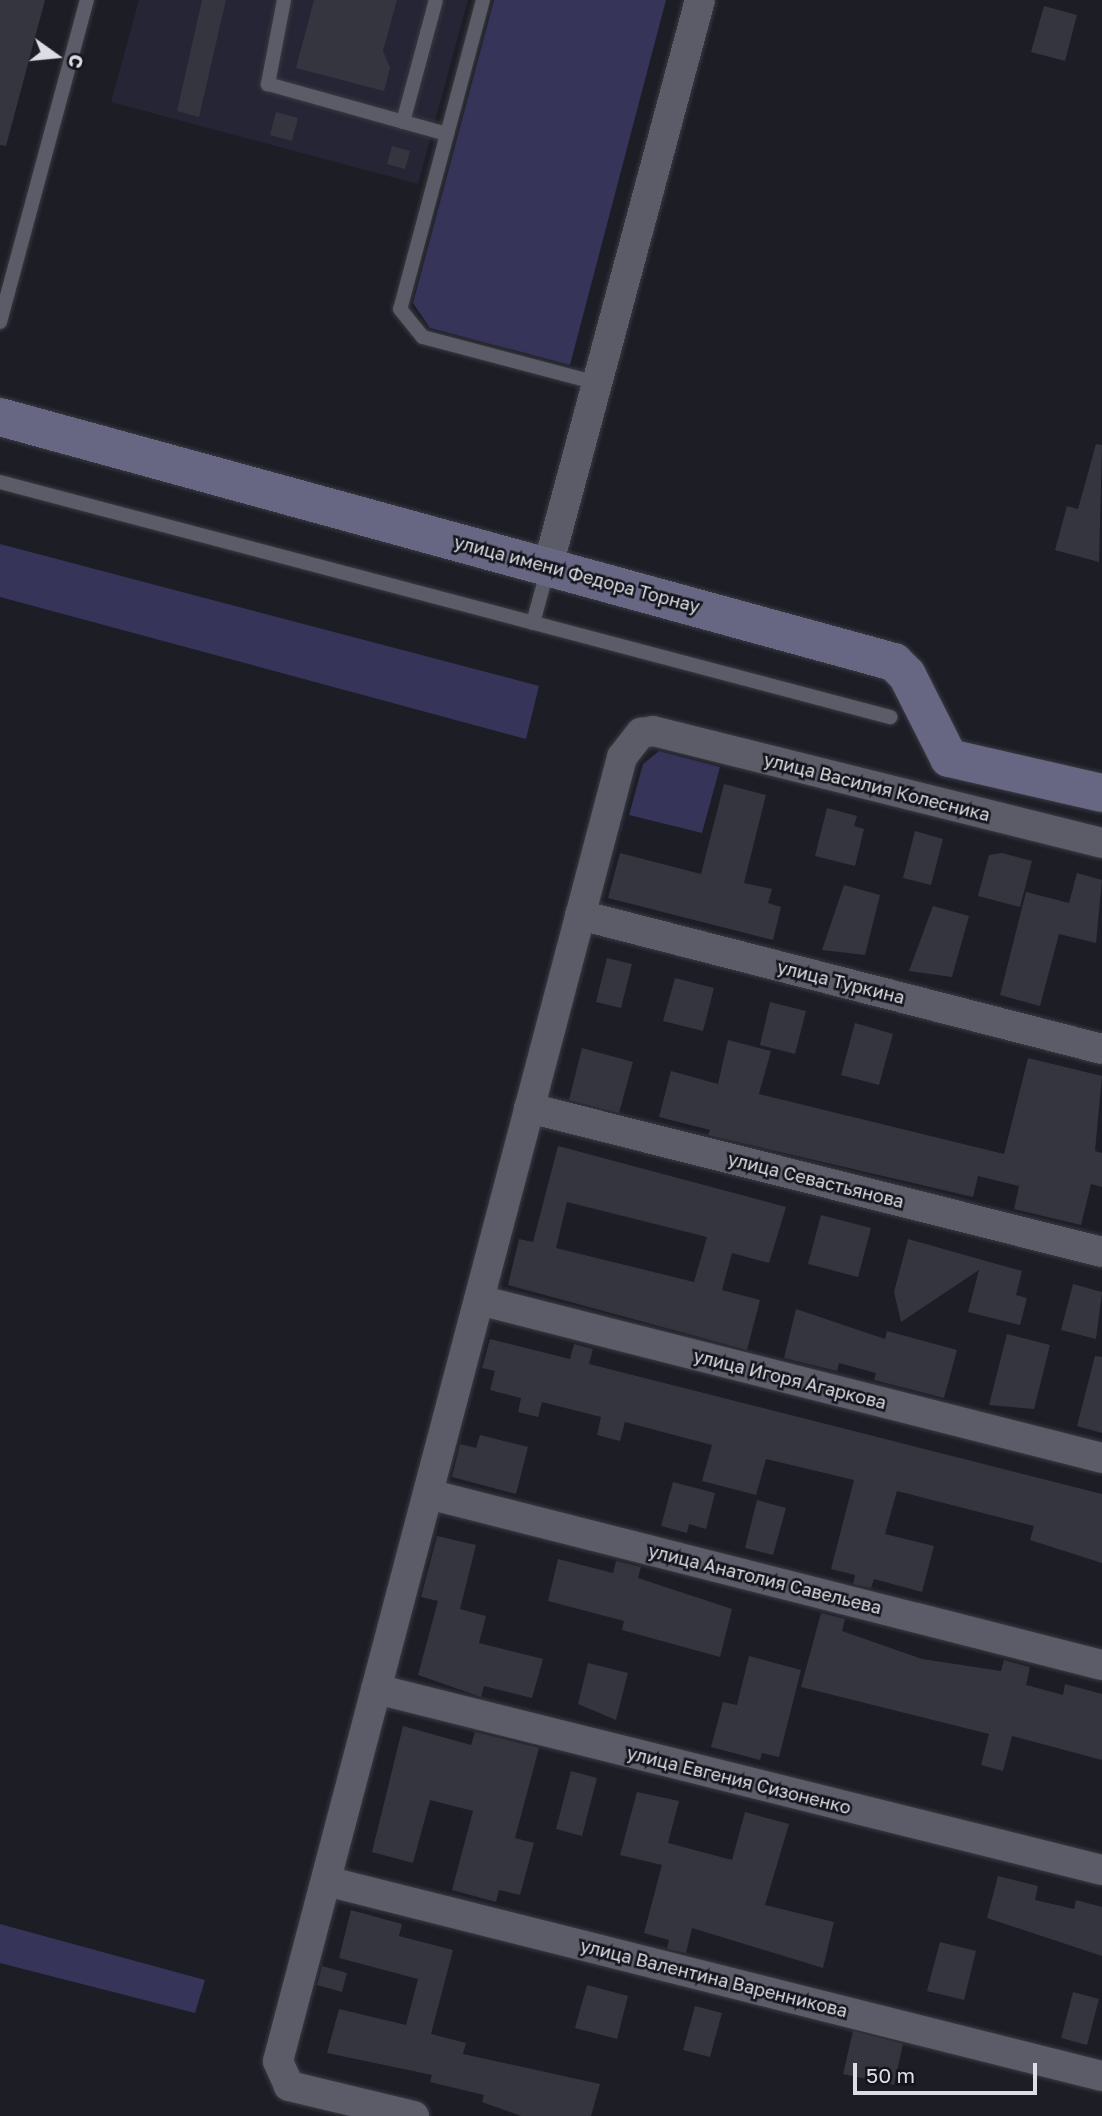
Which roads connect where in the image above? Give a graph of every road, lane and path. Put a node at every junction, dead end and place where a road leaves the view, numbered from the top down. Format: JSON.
{"nodes":[{"id":1,"x":88,"y":0,"type":"edge"},
{"id":2,"x":284,"y":0,"type":"edge"},
{"id":3,"x":436,"y":0,"type":"edge"},
{"id":4,"x":483,"y":0,"type":"edge"},
{"id":5,"x":700,"y":0,"type":"edge"},
{"id":6,"x":403,"y":122,"type":"junction"},
{"id":7,"x":447,"y":134,"type":"junction"},
{"id":8,"x":0,"y":322,"type":"edge"},
{"id":9,"x":597,"y":383,"type":"junction"},
{"id":10,"x":0,"y":417,"type":"edge"},
{"id":11,"x":0,"y":482,"type":"edge"},
{"id":12,"x":548,"y":566,"type":"junction"},
{"id":13,"x":533,"y":623,"type":"junction"},
{"id":14,"x":890,"y":717,"type":"dead end"},
{"id":15,"x":1102,"y":793,"type":"edge"},
{"id":16,"x":1102,"y":844,"type":"edge"},
{"id":17,"x":580,"y":915,"type":"junction"},
{"id":18,"x":1102,"y":1049,"type":"edge"},
{"id":19,"x":529,"y":1108,"type":"junction"},
{"id":20,"x":1102,"y":1252,"type":"edge"},
{"id":21,"x":479,"y":1300,"type":"junction"},
{"id":22,"x":1102,"y":1458,"type":"edge"},
{"id":23,"x":428,"y":1494,"type":"junction"},
{"id":24,"x":1102,"y":1665,"type":"edge"},
{"id":25,"x":376,"y":1689,"type":"junction"},
{"id":26,"x":1102,"y":1870,"type":"edge"},
{"id":27,"x":326,"y":1881,"type":"junction"},
{"id":28,"x":1102,"y":2076,"type":"edge"},
{"id":29,"x":414,"y":2116,"type":"edge"}],
"edges":[{"from":1,"to":8,"type":"lane"},
{"from":2,"to":6,"type":"lane"},
{"from":3,"to":6,"type":"lane"},
{"from":4,"to":7,"type":"lane"},
{"from":5,"to":9,"type":"street"},
{"from":6,"to":7,"type":"lane"},
{"from":7,"to":9,"type":"lane"},
{"from":9,"to":12,"type":"street"},
{"from":10,"to":12,"type":"street","name":"улица имени Федора Торнау"},
{"from":11,"to":13,"type":"lane"},
{"from":12,"to":13,"type":"lane"},
{"from":12,"to":15,"type":"street","name":"улица имени Федора Торнау"},
{"from":13,"to":14,"type":"lane"},
{"from":16,"to":17,"type":"street","name":"улица Василия Колесника"},
{"from":17,"to":18,"type":"street","name":"улица Туркина"},
{"from":17,"to":19,"type":"street"},
{"from":19,"to":20,"type":"street","name":"улица Севастьянова"},
{"from":19,"to":21,"type":"street"},
{"from":21,"to":22,"type":"street","name":"улица Игоря Агаркова"},
{"from":21,"to":23,"type":"street"},
{"from":23,"to":24,"type":"street","name":"улица Анатолия Савельева"},
{"from":23,"to":25,"type":"street"},
{"from":25,"to":26,"type":"street","name":"улица Евгения Сизоненко"},
{"from":25,"to":27,"type":"street"},
{"from":27,"to":28,"type":"street","name":"улица Валентина Варенникова"},
{"from":27,"to":29,"type":"street"}]}
